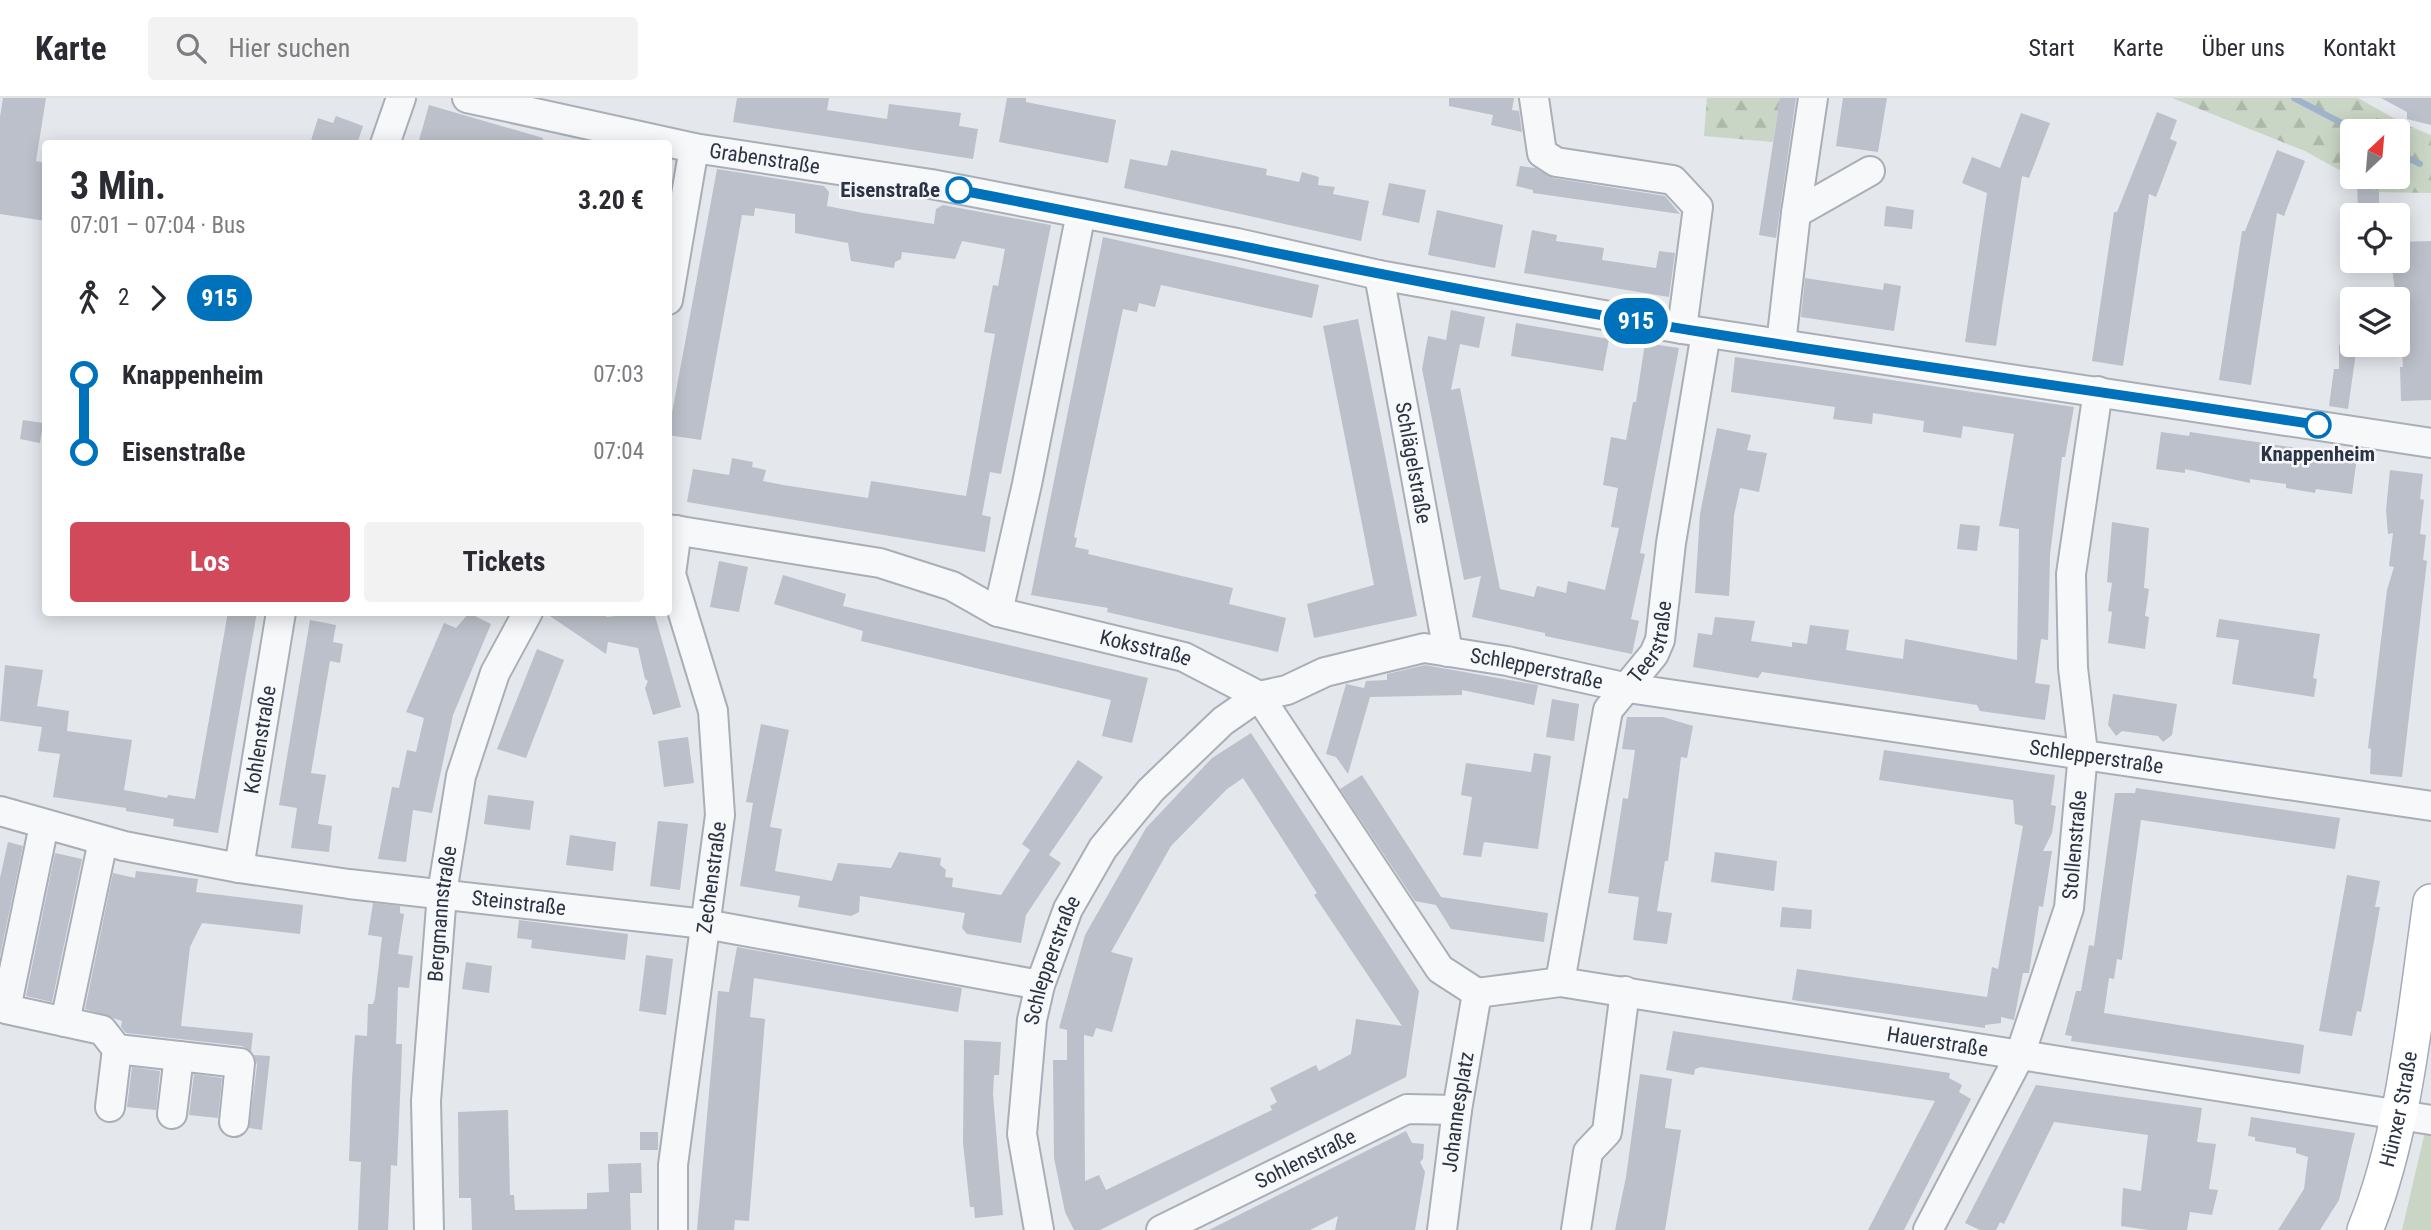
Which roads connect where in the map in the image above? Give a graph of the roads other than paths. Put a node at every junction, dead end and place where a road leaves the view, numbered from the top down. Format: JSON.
{"nodes":[{"id":1,"x":401,"y":98,"type":"edge"},
{"id":2,"x":467,"y":98,"type":"edge"},
{"id":3,"x":1534,"y":98,"type":"edge"},
{"id":4,"x":1812,"y":98,"type":"edge"},
{"id":5,"x":386,"y":140,"type":"edge"},
{"id":6,"x":658,"y":140,"type":"edge"},
{"id":7,"x":672,"y":143,"type":"edge"},
{"id":8,"x":694,"y":148,"type":"junction"},
{"id":9,"x":1870,"y":171,"type":"dead end"},
{"id":10,"x":1081,"y":213,"type":"junction"},
{"id":11,"x":1796,"y":213,"type":"junction"},
{"id":12,"x":1379,"y":275,"type":"junction"},
{"id":13,"x":672,"y":277,"type":"edge"},
{"id":14,"x":1694,"y":331,"type":"junction"},
{"id":15,"x":1782,"y":344,"type":"junction"},
{"id":16,"x":2098,"y":391,"type":"junction"},
{"id":17,"x":2431,"y":443,"type":"edge"},
{"id":18,"x":673,"y":530,"type":"edge"},
{"id":19,"x":672,"y":552,"type":"edge"},
{"id":20,"x":672,"y":577,"type":"edge"},
{"id":21,"x":998,"y":612,"type":"junction"},
{"id":22,"x":280,"y":616,"type":"edge"},
{"id":23,"x":526,"y":616,"type":"edge"},
{"id":24,"x":1448,"y":652,"type":"junction"},
{"id":25,"x":1628,"y":688,"type":"junction"},
{"id":26,"x":1259,"y":696,"type":"junction"},
{"id":27,"x":2083,"y":753,"type":"junction"},
{"id":28,"x":2431,"y":806,"type":"edge"},
{"id":29,"x":0,"y":811,"type":"edge"},
{"id":30,"x":44,"y":825,"type":"junction"},
{"id":31,"x":103,"y":841,"type":"junction"},
{"id":32,"x":239,"y":868,"type":"junction"},
{"id":33,"x":442,"y":893,"type":"junction"},
{"id":34,"x":2431,"y":902,"type":"edge"},
{"id":35,"x":705,"y":924,"type":"junction"},
{"id":36,"x":1560,"y":982,"type":"junction"},
{"id":37,"x":1040,"y":985,"type":"junction"},
{"id":38,"x":1625,"y":991,"type":"junction"},
{"id":39,"x":1477,"y":993,"type":"junction"},
{"id":40,"x":65,"y":1022,"type":"junction"},
{"id":41,"x":117,"y":1049,"type":"junction"},
{"id":42,"x":2020,"y":1055,"type":"junction"},
{"id":43,"x":179,"y":1056,"type":"junction"},
{"id":44,"x":110,"y":1107,"type":"dead end"},
{"id":45,"x":1457,"y":1110,"type":"junction"},
{"id":46,"x":172,"y":1114,"type":"dead end"},
{"id":47,"x":2397,"y":1114,"type":"junction"},
{"id":48,"x":2431,"y":1120,"type":"edge"},
{"id":49,"x":234,"y":1122,"type":"dead end"},
{"id":50,"x":429,"y":1230,"type":"edge"},
{"id":51,"x":673,"y":1230,"type":"edge"},
{"id":52,"x":1039,"y":1230,"type":"edge"},
{"id":53,"x":1161,"y":1230,"type":"edge"},
{"id":54,"x":1442,"y":1230,"type":"edge"},
{"id":55,"x":1576,"y":1230,"type":"edge"},
{"id":56,"x":1928,"y":1230,"type":"edge"},
{"id":57,"x":2365,"y":1230,"type":"edge"}],
"edges":[{"from":1,"to":5,"type":"street"},
{"from":2,"to":6,"type":"street","name":"Grabenstraße"},
{"from":3,"to":14,"type":"street","name":"Teerstraße"},
{"from":4,"to":11,"type":"street"},
{"from":7,"to":8,"type":"street","name":"Grabenstraße"},
{"from":8,"to":10,"type":"street","name":"Grabenstraße"},
{"from":8,"to":13,"type":"street"},
{"from":9,"to":11,"type":"street"},
{"from":10,"to":12,"type":"street","name":"Grabenstraße"},
{"from":10,"to":21,"type":"street"},
{"from":11,"to":15,"type":"street"},
{"from":12,"to":14,"type":"street","name":"Grabenstraße"},
{"from":12,"to":24,"type":"street","name":"Schlägelstraße"},
{"from":14,"to":15,"type":"street","name":"Grabenstraße"},
{"from":14,"to":25,"type":"street","name":"Teerstraße"},
{"from":15,"to":16,"type":"street","name":"Grabenstraße"},
{"from":16,"to":17,"type":"street","name":"Grabenstraße"},
{"from":16,"to":27,"type":"street","name":"Stollenstraße"},
{"from":18,"to":19,"type":"street","name":"Zechenstraße"},
{"from":18,"to":21,"type":"street","name":"Koksstraße"},
{"from":20,"to":35,"type":"street","name":"Zechenstraße"},
{"from":21,"to":26,"type":"street","name":"Koksstraße"},
{"from":22,"to":32,"type":"street","name":"Kohlenstraße"},
{"from":23,"to":33,"type":"street","name":"Bergmannstraße"},
{"from":24,"to":25,"type":"street","name":"Schlepperstraße"},
{"from":24,"to":26,"type":"street","name":"Schlepperstraße"},
{"from":25,"to":27,"type":"street","name":"Schlepperstraße"},
{"from":25,"to":36,"type":"street","name":"Teerstraße"},
{"from":26,"to":37,"type":"street","name":"Schlepperstraße"},
{"from":26,"to":39,"type":"street","name":"Koksstraße"},
{"from":27,"to":28,"type":"street","name":"Schlepperstraße"},
{"from":27,"to":42,"type":"street","name":"Stollenstraße"},
{"from":29,"to":30,"type":"street","name":"Steinstraße"},
{"from":30,"to":31,"type":"street","name":"Steinstraße"},
{"from":30,"to":40,"type":"street"},
{"from":31,"to":32,"type":"street","name":"Steinstraße"},
{"from":31,"to":40,"type":"street"},
{"from":32,"to":33,"type":"street","name":"Steinstraße"},
{"from":33,"to":35,"type":"street","name":"Steinstraße"},
{"from":33,"to":50,"type":"street","name":"Bergmannstraße"},
{"from":34,"to":47,"type":"main road","name":"Hünxer Straße"},
{"from":35,"to":37,"type":"street","name":"Steinstraße"},
{"from":35,"to":51,"type":"street","name":"Zechenstraße"},
{"from":36,"to":38,"type":"street","name":"Hauerstraße"},
{"from":36,"to":39,"type":"street","name":"Hauerstraße"},
{"from":37,"to":52,"type":"street","name":"Schlepperstraße"},
{"from":38,"to":42,"type":"street","name":"Hauerstraße"},
{"from":38,"to":55,"type":"street"},
{"from":39,"to":45,"type":"street","name":"Johannesplatz"},
{"from":40,"to":41,"type":"street"},
{"from":41,"to":43,"type":"street"},
{"from":41,"to":44,"type":"street"},
{"from":42,"to":47,"type":"street","name":"Hauerstraße"},
{"from":42,"to":56,"type":"street","name":"Stollenstraße"},
{"from":43,"to":46,"type":"street"},
{"from":43,"to":49,"type":"street"},
{"from":45,"to":53,"type":"street","name":"Sohlenstraße"},
{"from":45,"to":54,"type":"street","name":"Johannesplatz"},
{"from":47,"to":48,"type":"street","name":"Hauerstraße"},
{"from":47,"to":57,"type":"main road","name":"Hünxer Straße"}]}
